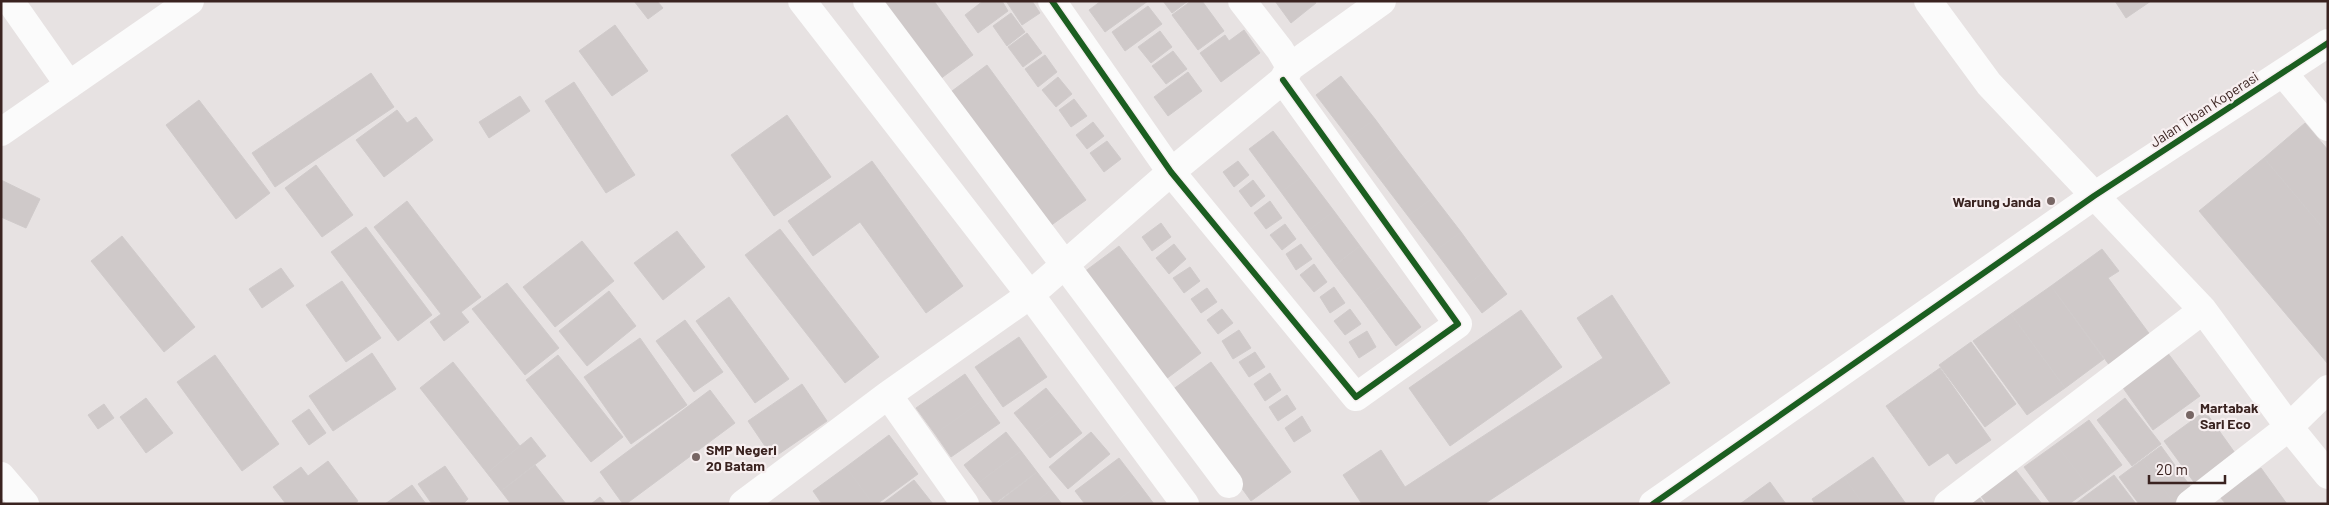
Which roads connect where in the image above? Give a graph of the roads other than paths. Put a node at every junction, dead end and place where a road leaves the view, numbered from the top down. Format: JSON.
{"nodes":[{"id":1,"x":10,"y":1,"type":"edge"},
{"id":2,"x":802,"y":1,"type":"edge"},
{"id":3,"x":867,"y":1,"type":"edge"},
{"id":4,"x":1052,"y":1,"type":"edge"},
{"id":5,"x":1242,"y":1,"type":"edge"},
{"id":6,"x":1382,"y":1,"type":"edge"},
{"id":7,"x":1928,"y":1,"type":"edge"},
{"id":8,"x":172,"y":6,"type":"edge"},
{"id":9,"x":2328,"y":43,"type":"edge"},
{"id":10,"x":1286,"y":73,"type":"junction"},
{"id":11,"x":2283,"y":73,"type":"junction"},
{"id":12,"x":69,"y":85,"type":"junction"},
{"id":13,"x":2328,"y":127,"type":"edge"},
{"id":14,"x":1,"y":132,"type":"edge"},
{"id":15,"x":1170,"y":172,"type":"junction"},
{"id":16,"x":2094,"y":196,"type":"junction"},
{"id":17,"x":1065,"y":265,"type":"junction"},
{"id":18,"x":1030,"y":295,"type":"junction"},
{"id":19,"x":2203,"y":310,"type":"junction"},
{"id":20,"x":2328,"y":389,"type":"edge"},
{"id":21,"x":888,"y":395,"type":"junction"},
{"id":22,"x":2289,"y":427,"type":"junction"},
{"id":23,"x":2328,"y":475,"type":"edge"},
{"id":24,"x":1,"y":476,"type":"edge"},
{"id":25,"x":1229,"y":484,"type":"dead end"},
{"id":26,"x":25,"y":504,"type":"edge"},
{"id":27,"x":743,"y":504,"type":"edge"},
{"id":28,"x":965,"y":504,"type":"edge"},
{"id":29,"x":1185,"y":504,"type":"edge"},
{"id":30,"x":1652,"y":504,"type":"edge"},
{"id":31,"x":1948,"y":504,"type":"edge"},
{"id":32,"x":2190,"y":504,"type":"edge"}],
"edges":[{"from":1,"to":12,"type":"street"},
{"from":2,"to":18,"type":"street"},
{"from":3,"to":17,"type":"street"},
{"from":4,"to":15,"type":"street"},
{"from":5,"to":10,"type":"street"},
{"from":6,"to":10,"type":"street"},
{"from":7,"to":16,"type":"street"},
{"from":8,"to":12,"type":"street"},
{"from":9,"to":11,"type":"street","name":"Jalan Tiban Koperasi"},
{"from":10,"to":15,"type":"street"},
{"from":10,"to":15,"type":"street"},
{"from":11,"to":13,"type":"street"},
{"from":11,"to":16,"type":"street","name":"Jalan Tiban Koperasi"},
{"from":12,"to":14,"type":"street"},
{"from":15,"to":17,"type":"street"},
{"from":16,"to":19,"type":"street"},
{"from":16,"to":30,"type":"street","name":"Jalan Tiban Koperasi"},
{"from":17,"to":18,"type":"street"},
{"from":17,"to":25,"type":"street"},
{"from":18,"to":21,"type":"street"},
{"from":18,"to":29,"type":"street"},
{"from":19,"to":22,"type":"street"},
{"from":19,"to":31,"type":"street"},
{"from":20,"to":22,"type":"street"},
{"from":21,"to":27,"type":"street"},
{"from":21,"to":28,"type":"street"},
{"from":22,"to":23,"type":"street"},
{"from":22,"to":32,"type":"street"},
{"from":24,"to":26,"type":"street"}]}
